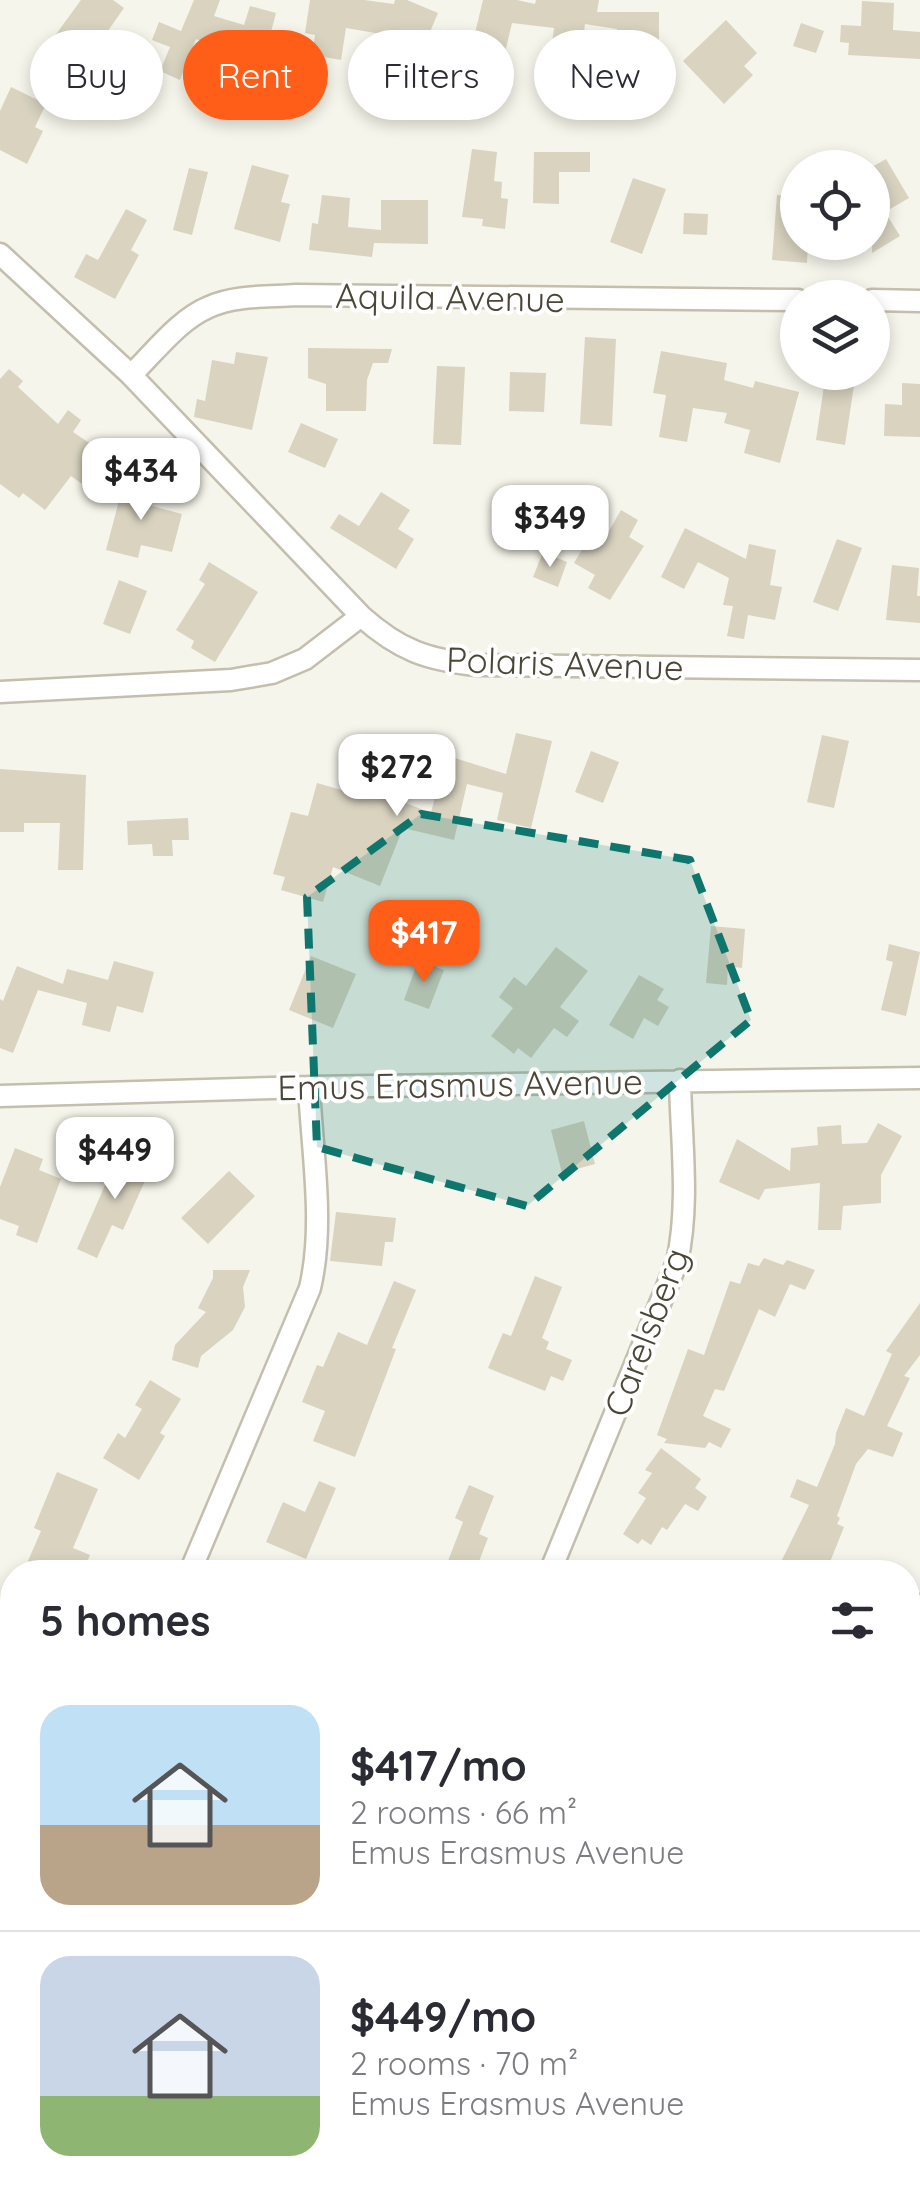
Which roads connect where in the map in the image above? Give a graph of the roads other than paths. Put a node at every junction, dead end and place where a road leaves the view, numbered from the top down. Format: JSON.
{"nodes":[{"id":1,"x":0,"y":254,"type":"edge"},
{"id":2,"x":780,"y":300,"type":"edge"},
{"id":3,"x":890,"y":300,"type":"edge"},
{"id":4,"x":920,"y":301,"type":"edge"},
{"id":5,"x":131,"y":375,"type":"junction"},
{"id":6,"x":361,"y":616,"type":"junction"},
{"id":7,"x":920,"y":670,"type":"edge"},
{"id":8,"x":0,"y":692,"type":"edge"},
{"id":9,"x":920,"y":1078,"type":"edge"},
{"id":10,"x":680,"y":1080,"type":"junction"},
{"id":11,"x":309,"y":1087,"type":"junction"},
{"id":12,"x":0,"y":1096,"type":"edge"},
{"id":13,"x":195,"y":1560,"type":"edge"},
{"id":14,"x":555,"y":1560,"type":"edge"}],
"edges":[{"from":1,"to":5,"type":"street","name":"Polaris Avenue"},
{"from":2,"to":5,"type":"street","name":"Aquila Avenue"},
{"from":3,"to":4,"type":"street"},
{"from":5,"to":6,"type":"street","name":"Polaris Avenue"},
{"from":6,"to":7,"type":"street","name":"Polaris Avenue"},
{"from":6,"to":8,"type":"street"},
{"from":9,"to":10,"type":"street","name":"Emus Erasmus Avenue"},
{"from":10,"to":11,"type":"street","name":"Emus Erasmus Avenue"},
{"from":10,"to":14,"type":"street","name":"Carelsberg"},
{"from":11,"to":12,"type":"street","name":"Emus Erasmus Avenue"},
{"from":11,"to":13,"type":"street"}]}
